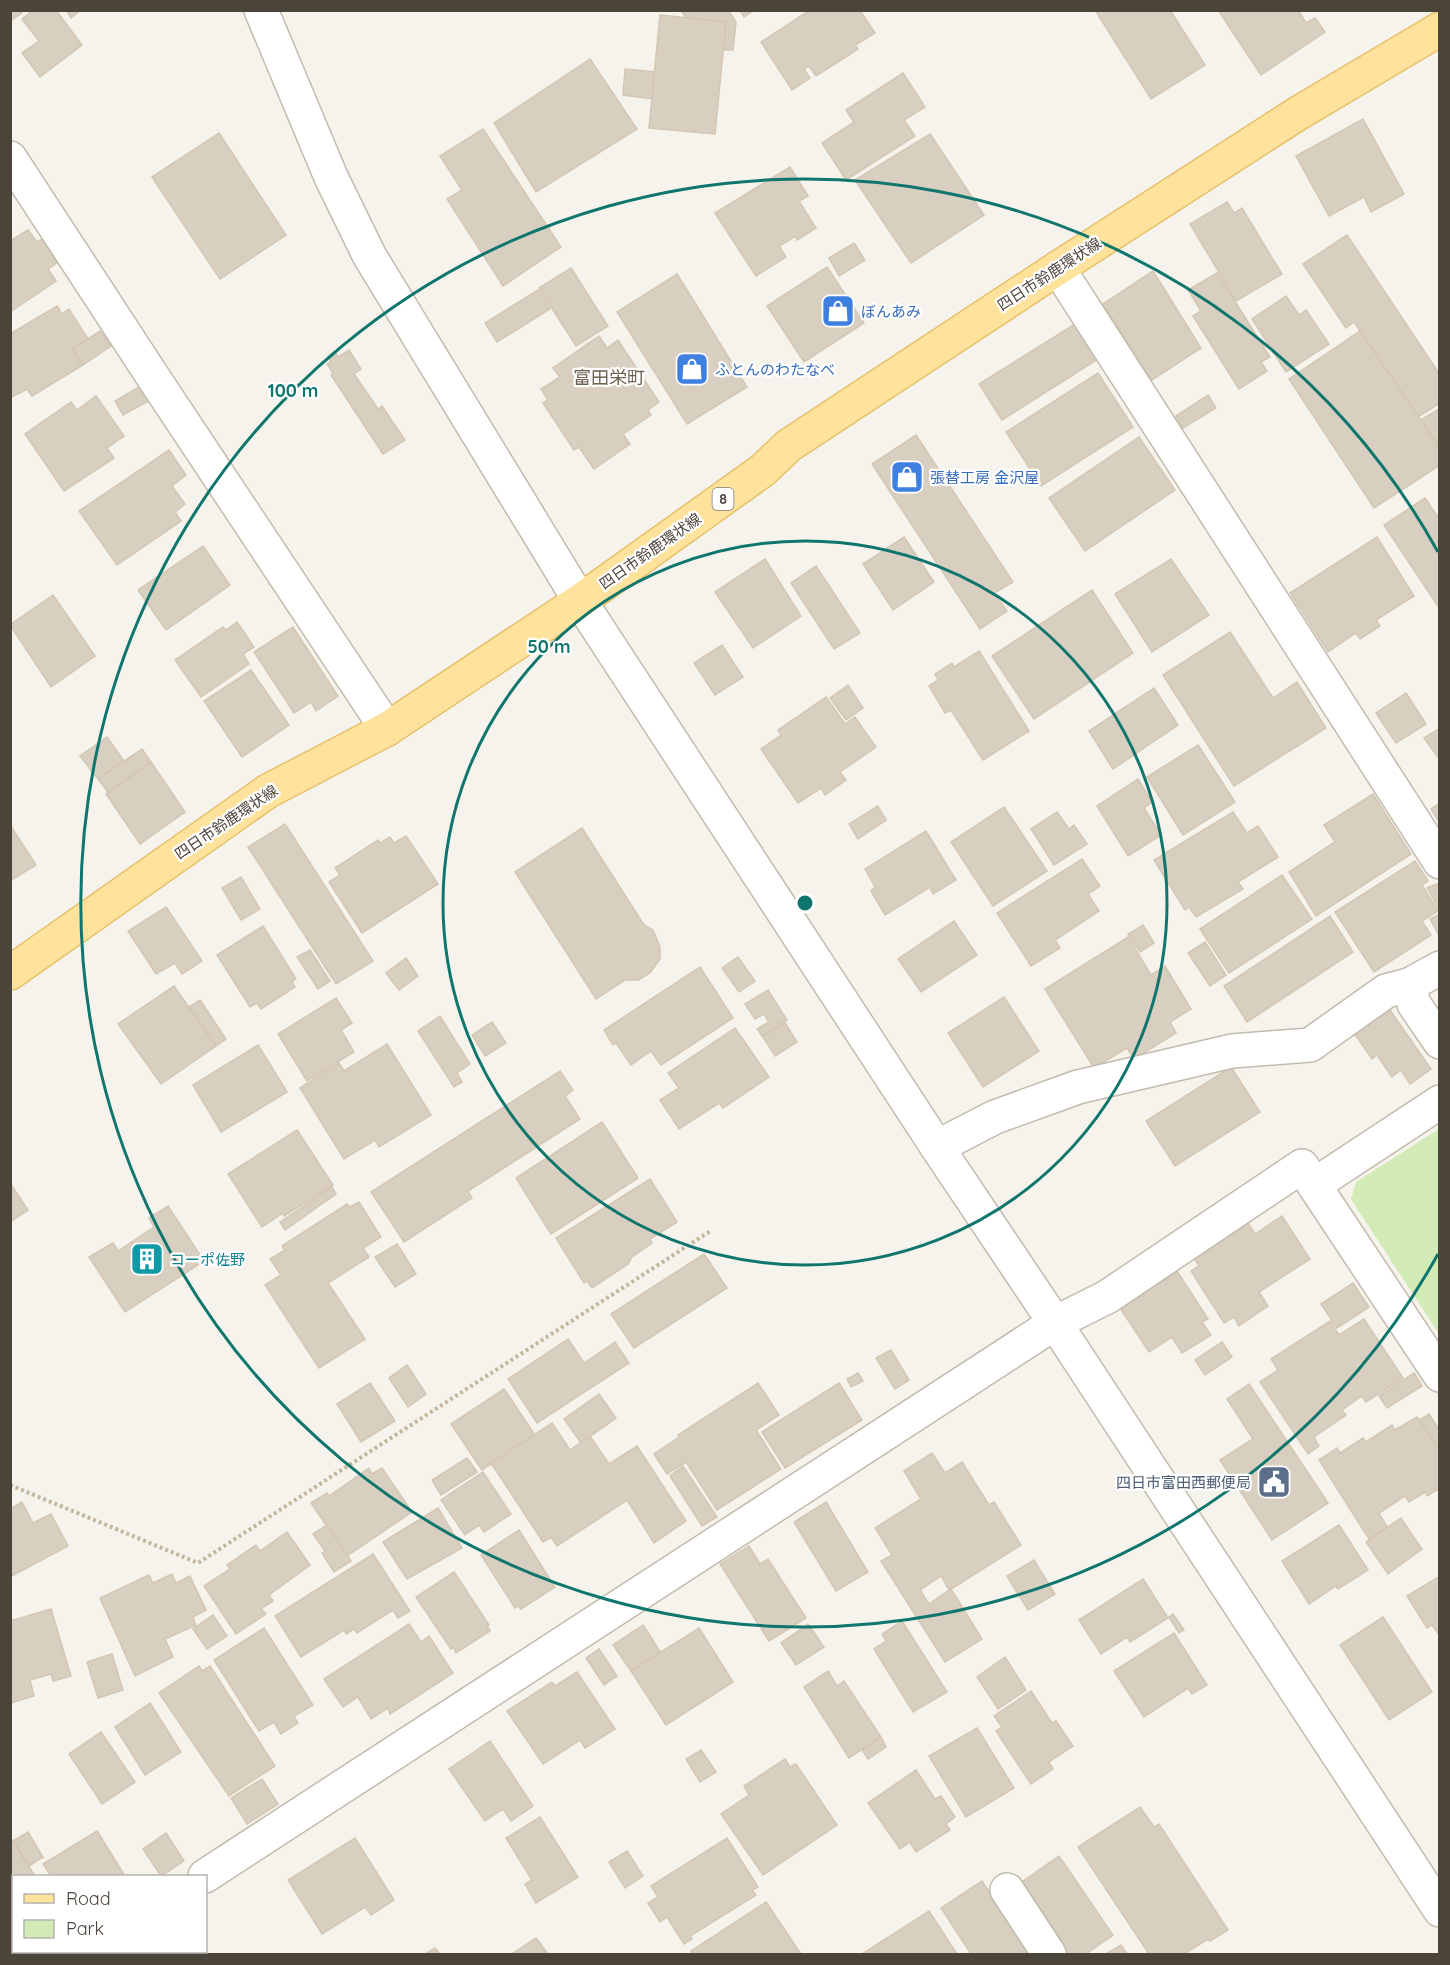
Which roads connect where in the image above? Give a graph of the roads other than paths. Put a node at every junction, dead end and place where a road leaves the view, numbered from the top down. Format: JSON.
{"nodes":[{"id":1,"x":261,"y":10,"type":"edge"},
{"id":2,"x":1440,"y":29,"type":"edge"},
{"id":3,"x":10,"y":158,"type":"edge"},
{"id":4,"x":1058,"y":268,"type":"junction"},
{"id":5,"x":580,"y":601,"type":"junction"},
{"id":6,"x":387,"y":729,"type":"junction"},
{"id":7,"x":1440,"y":862,"type":"edge"},
{"id":8,"x":1440,"y":968,"type":"edge"},
{"id":9,"x":10,"y":973,"type":"edge"},
{"id":10,"x":1409,"y":985,"type":"junction"},
{"id":11,"x":1440,"y":1042,"type":"edge"},
{"id":12,"x":1440,"y":1102,"type":"edge"},
{"id":13,"x":937,"y":1147,"type":"junction"},
{"id":14,"x":1314,"y":1185,"type":"junction"},
{"id":15,"x":1055,"y":1323,"type":"junction"},
{"id":16,"x":1440,"y":1375,"type":"edge"},
{"id":17,"x":207,"y":1875,"type":"edge"},
{"id":18,"x":1007,"y":1890,"type":"dead end"},
{"id":19,"x":1440,"y":1910,"type":"edge"},
{"id":20,"x":1049,"y":1954,"type":"edge"}],
"edges":[{"from":1,"to":5,"type":"street"},
{"from":2,"to":4,"type":"main road","name":"四日市鈴鹿環状線","number":"8"},
{"from":3,"to":6,"type":"street"},
{"from":4,"to":5,"type":"main road","name":"四日市鈴鹿環状線","number":"8"},
{"from":4,"to":7,"type":"street"},
{"from":5,"to":6,"type":"main road","name":"四日市鈴鹿環状線","number":"8"},
{"from":5,"to":13,"type":"street"},
{"from":6,"to":9,"type":"main road","name":"四日市鈴鹿環状線","number":"8"},
{"from":8,"to":10,"type":"street"},
{"from":10,"to":11,"type":"street"},
{"from":10,"to":13,"type":"street"},
{"from":12,"to":14,"type":"street"},
{"from":13,"to":15,"type":"street"},
{"from":14,"to":15,"type":"street"},
{"from":14,"to":16,"type":"street"},
{"from":15,"to":17,"type":"street"},
{"from":15,"to":19,"type":"street"},
{"from":18,"to":20,"type":"street"}]}
